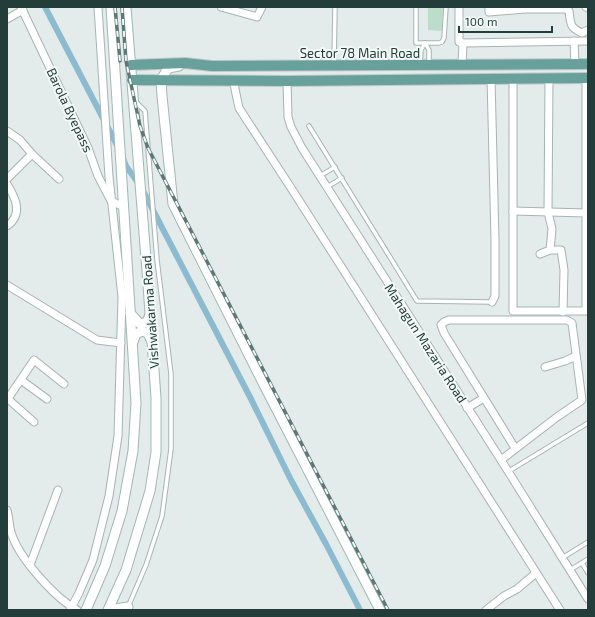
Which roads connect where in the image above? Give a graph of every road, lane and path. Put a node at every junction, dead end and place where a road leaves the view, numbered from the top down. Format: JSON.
{"nodes":[{"id":1,"x":98,"y":7,"type":"edge"},
{"id":2,"x":111,"y":7,"type":"edge"},
{"id":3,"x":126,"y":7,"type":"edge"},
{"id":4,"x":221,"y":7,"type":"edge"},
{"id":5,"x":262,"y":7,"type":"edge"},
{"id":6,"x":335,"y":7,"type":"edge"},
{"id":7,"x":416,"y":7,"type":"edge"},
{"id":8,"x":446,"y":7,"type":"edge"},
{"id":9,"x":459,"y":7,"type":"edge"},
{"id":10,"x":489,"y":7,"type":"edge"},
{"id":11,"x":525,"y":8,"type":"edge"},
{"id":12,"x":22,"y":9,"type":"edge"},
{"id":13,"x":7,"y":19,"type":"edge"},
{"id":14,"x":586,"y":37,"type":"edge"},
{"id":15,"x":574,"y":41,"type":"junction"},
{"id":16,"x":425,"y":43,"type":"junction"},
{"id":17,"x":463,"y":43,"type":"junction"},
{"id":18,"x":588,"y":47,"type":"edge"},
{"id":19,"x":185,"y":63,"type":"junction"},
{"id":20,"x":131,"y":64,"type":"junction"},
{"id":21,"x":575,"y":64,"type":"junction"},
{"id":22,"x":588,"y":64,"type":"edge"},
{"id":23,"x":378,"y":65,"type":"junction"},
{"id":24,"x":425,"y":65,"type":"junction"},
{"id":25,"x":462,"y":65,"type":"junction"},
{"id":26,"x":334,"y":66,"type":"junction"},
{"id":27,"x":491,"y":78,"type":"junction"},
{"id":28,"x":513,"y":78,"type":"junction"},
{"id":29,"x":549,"y":78,"type":"junction"},
{"id":30,"x":587,"y":78,"type":"edge"},
{"id":31,"x":132,"y":80,"type":"junction"},
{"id":32,"x":161,"y":80,"type":"junction"},
{"id":33,"x":234,"y":80,"type":"junction"},
{"id":34,"x":378,"y":80,"type":"junction"},
{"id":35,"x":287,"y":81,"type":"junction"},
{"id":36,"x":134,"y":100,"type":"junction"},
{"id":37,"x":309,"y":126,"type":"dead end"},
{"id":38,"x":7,"y":131,"type":"edge"},
{"id":39,"x":32,"y":154,"type":"junction"},
{"id":40,"x":335,"y":167,"type":"junction"},
{"id":41,"x":320,"y":176,"type":"junction"},
{"id":42,"x":342,"y":178,"type":"junction"},
{"id":43,"x":7,"y":179,"type":"edge"},
{"id":44,"x":59,"y":179,"type":"dead end"},
{"id":45,"x":7,"y":184,"type":"edge"},
{"id":46,"x":327,"y":187,"type":"junction"},
{"id":47,"x":111,"y":201,"type":"junction"},
{"id":48,"x":124,"y":207,"type":"junction"},
{"id":49,"x":512,"y":211,"type":"junction"},
{"id":50,"x":548,"y":212,"type":"junction"},
{"id":51,"x":586,"y":213,"type":"junction"},
{"id":52,"x":7,"y":226,"type":"edge"},
{"id":53,"x":550,"y":250,"type":"junction"},
{"id":54,"x":540,"y":254,"type":"dead end"},
{"id":55,"x":7,"y":285,"type":"edge"},
{"id":56,"x":492,"y":302,"type":"joint"},
{"id":57,"x":562,"y":312,"type":"junction"},
{"id":58,"x":130,"y":313,"type":"junction"},
{"id":59,"x":150,"y":315,"type":"junction"},
{"id":60,"x":152,"y":342,"type":"junction"},
{"id":61,"x":121,"y":343,"type":"junction"},
{"id":62,"x":132,"y":344,"type":"junction"},
{"id":63,"x":576,"y":356,"type":"junction"},
{"id":64,"x":545,"y":367,"type":"dead end"},
{"id":65,"x":21,"y":380,"type":"junction"},
{"id":66,"x":64,"y":384,"type":"dead end"},
{"id":67,"x":484,"y":398,"type":"junction"},
{"id":68,"x":47,"y":399,"type":"dead end"},
{"id":69,"x":7,"y":400,"type":"edge"},
{"id":70,"x":468,"y":408,"type":"junction"},
{"id":71,"x":34,"y":422,"type":"dead end"},
{"id":72,"x":588,"y":423,"type":"edge"},
{"id":73,"x":515,"y":448,"type":"junction"},
{"id":74,"x":501,"y":460,"type":"junction"},
{"id":75,"x":508,"y":472,"type":"junction"},
{"id":76,"x":58,"y":490,"type":"dead end"},
{"id":77,"x":7,"y":510,"type":"edge"},
{"id":78,"x":588,"y":542,"type":"edge"},
{"id":79,"x":562,"y":558,"type":"junction"},
{"id":80,"x":588,"y":559,"type":"edge"},
{"id":81,"x":582,"y":563,"type":"junction"},
{"id":82,"x":30,"y":565,"type":"junction"},
{"id":83,"x":570,"y":570,"type":"junction"},
{"id":84,"x":536,"y":573,"type":"junction"},
{"id":85,"x":588,"y":573,"type":"edge"},
{"id":86,"x":588,"y":598,"type":"edge"},
{"id":87,"x":73,"y":609,"type":"edge"},
{"id":88,"x":128,"y":609,"type":"edge"},
{"id":89,"x":86,"y":610,"type":"edge"},
{"id":90,"x":109,"y":610,"type":"edge"},
{"id":91,"x":380,"y":610,"type":"edge"},
{"id":92,"x":486,"y":610,"type":"edge"},
{"id":93,"x":560,"y":610,"type":"edge"}],
"edges":[{"from":1,"to":47,"type":"street"},
{"from":2,"to":48,"type":"main road","name":"Vishwakarma Road"},
{"from":3,"to":20,"type":"main road","name":"Vishwakarma Road"},
{"from":4,"to":5,"type":"street"},
{"from":6,"to":26,"type":"lane"},
{"from":7,"to":16,"type":"lane"},
{"from":8,"to":16,"type":"lane"},
{"from":9,"to":17,"type":"street"},
{"from":10,"to":11,"type":"street"},
{"from":11,"to":14,"type":"street"},
{"from":12,"to":13,"type":"street"},
{"from":12,"to":47,"type":"street","name":"Barola Byepass"},
{"from":14,"to":15,"type":"street"},
{"from":14,"to":18,"type":"street"},
{"from":15,"to":17,"type":"street"},
{"from":15,"to":21,"type":"street"},
{"from":16,"to":24,"type":"lane"},
{"from":16,"to":24,"type":"lane"},
{"from":17,"to":25,"type":"street"},
{"from":19,"to":20,"type":"main road","name":"Sector 78 Main Road"},
{"from":19,"to":26,"type":"main road","name":"Sector 78 Main Road"},
{"from":19,"to":32,"type":"main road"},
{"from":20,"to":31,"type":"main road","name":"Vishwakarma Road"},
{"from":21,"to":22,"type":"main road","name":"Sector 78 Main Road"},
{"from":21,"to":25,"type":"main road","name":"Sector 78 Main Road"},
{"from":23,"to":24,"type":"main road","name":"Sector 78 Main Road"},
{"from":23,"to":26,"type":"main road","name":"Sector 78 Main Road"},
{"from":23,"to":34,"type":"main road"},
{"from":24,"to":25,"type":"main road","name":"Sector 78 Main Road"},
{"from":27,"to":28,"type":"main road","name":"Sector 78 Main Road"},
{"from":27,"to":34,"type":"main road","name":"Sector 78 Main Road"},
{"from":27,"to":56,"type":"street"},
{"from":28,"to":29,"type":"main road","name":"Sector 78 Main Road"},
{"from":28,"to":49,"type":"street"},
{"from":29,"to":30,"type":"main road","name":"Sector 78 Main Road"},
{"from":29,"to":50,"type":"street"},
{"from":30,"to":51,"type":"street"},
{"from":31,"to":32,"type":"main road","name":"Sector 78 Main Road"},
{"from":31,"to":36,"type":"main road","name":"Vishwakarma Road"},
{"from":32,"to":33,"type":"main road","name":"Sector 78 Main Road"},
{"from":32,"to":91,"type":"main road"},
{"from":33,"to":35,"type":"main road","name":"Sector 78 Main Road"},
{"from":33,"to":84,"type":"street"},
{"from":34,"to":35,"type":"main road","name":"Sector 78 Main Road"},
{"from":35,"to":41,"type":"street","name":"Mahagun Mazaria Road"},
{"from":36,"to":59,"type":"main road","name":"Vishwakarma Road"},
{"from":36,"to":88,"type":"lane"},
{"from":37,"to":40,"type":"lane"},
{"from":38,"to":39,"type":"street"},
{"from":39,"to":43,"type":"street"},
{"from":39,"to":44,"type":"street"},
{"from":40,"to":41,"type":"lane"},
{"from":40,"to":42,"type":"lane"},
{"from":41,"to":46,"type":"street","name":"Mahagun Mazaria Road"},
{"from":42,"to":46,"type":"lane"},
{"from":42,"to":56,"type":"lane"},
{"from":45,"to":52,"type":"street"},
{"from":46,"to":70,"type":"street","name":"Mahagun Mazaria Road"},
{"from":47,"to":48,"type":"street"},
{"from":47,"to":61,"type":"street"},
{"from":48,"to":58,"type":"main road","name":"Vishwakarma Road"},
{"from":49,"to":50,"type":"street"},
{"from":49,"to":57,"type":"street"},
{"from":50,"to":51,"type":"street"},
{"from":50,"to":53,"type":"street"},
{"from":51,"to":57,"type":"street"},
{"from":53,"to":54,"type":"street"},
{"from":53,"to":57,"type":"street"},
{"from":55,"to":61,"type":"street"},
{"from":58,"to":59,"type":"main road"},
{"from":58,"to":62,"type":"main road","name":"Vishwakarma Road"},
{"from":59,"to":60,"type":"main road","name":"Vishwakarma Road"},
{"from":60,"to":62,"type":"main road"},
{"from":60,"to":90,"type":"main road","name":"Vishwakarma Road"},
{"from":61,"to":87,"type":"street"},
{"from":62,"to":89,"type":"main road","name":"Vishwakarma Road"},
{"from":63,"to":64,"type":"street"},
{"from":63,"to":67,"type":"street"},
{"from":63,"to":73,"type":"street"},
{"from":65,"to":66,"type":"street"},
{"from":65,"to":68,"type":"street"},
{"from":65,"to":69,"type":"street"},
{"from":67,"to":70,"type":"street"},
{"from":67,"to":73,"type":"street"},
{"from":69,"to":71,"type":"street"},
{"from":70,"to":74,"type":"street","name":"Mahagun Mazaria Road"},
{"from":72,"to":75,"type":"lane"},
{"from":73,"to":74,"type":"street"},
{"from":74,"to":75,"type":"street","name":"Mahagun Mazaria Road"},
{"from":75,"to":79,"type":"street","name":"Mahagun Mazaria Road"},
{"from":76,"to":82,"type":"street"},
{"from":77,"to":82,"type":"street"},
{"from":78,"to":79,"type":"lane"},
{"from":79,"to":83,"type":"street","name":"Mahagun Mazaria Road"},
{"from":80,"to":81,"type":"lane"},
{"from":81,"to":83,"type":"lane"},
{"from":81,"to":85,"type":"lane"},
{"from":82,"to":87,"type":"street"},
{"from":83,"to":86,"type":"street","name":"Mahagun Mazaria Road"},
{"from":84,"to":92,"type":"street"},
{"from":84,"to":93,"type":"street"},
{"from":88,"to":90,"type":"main road"}]}
